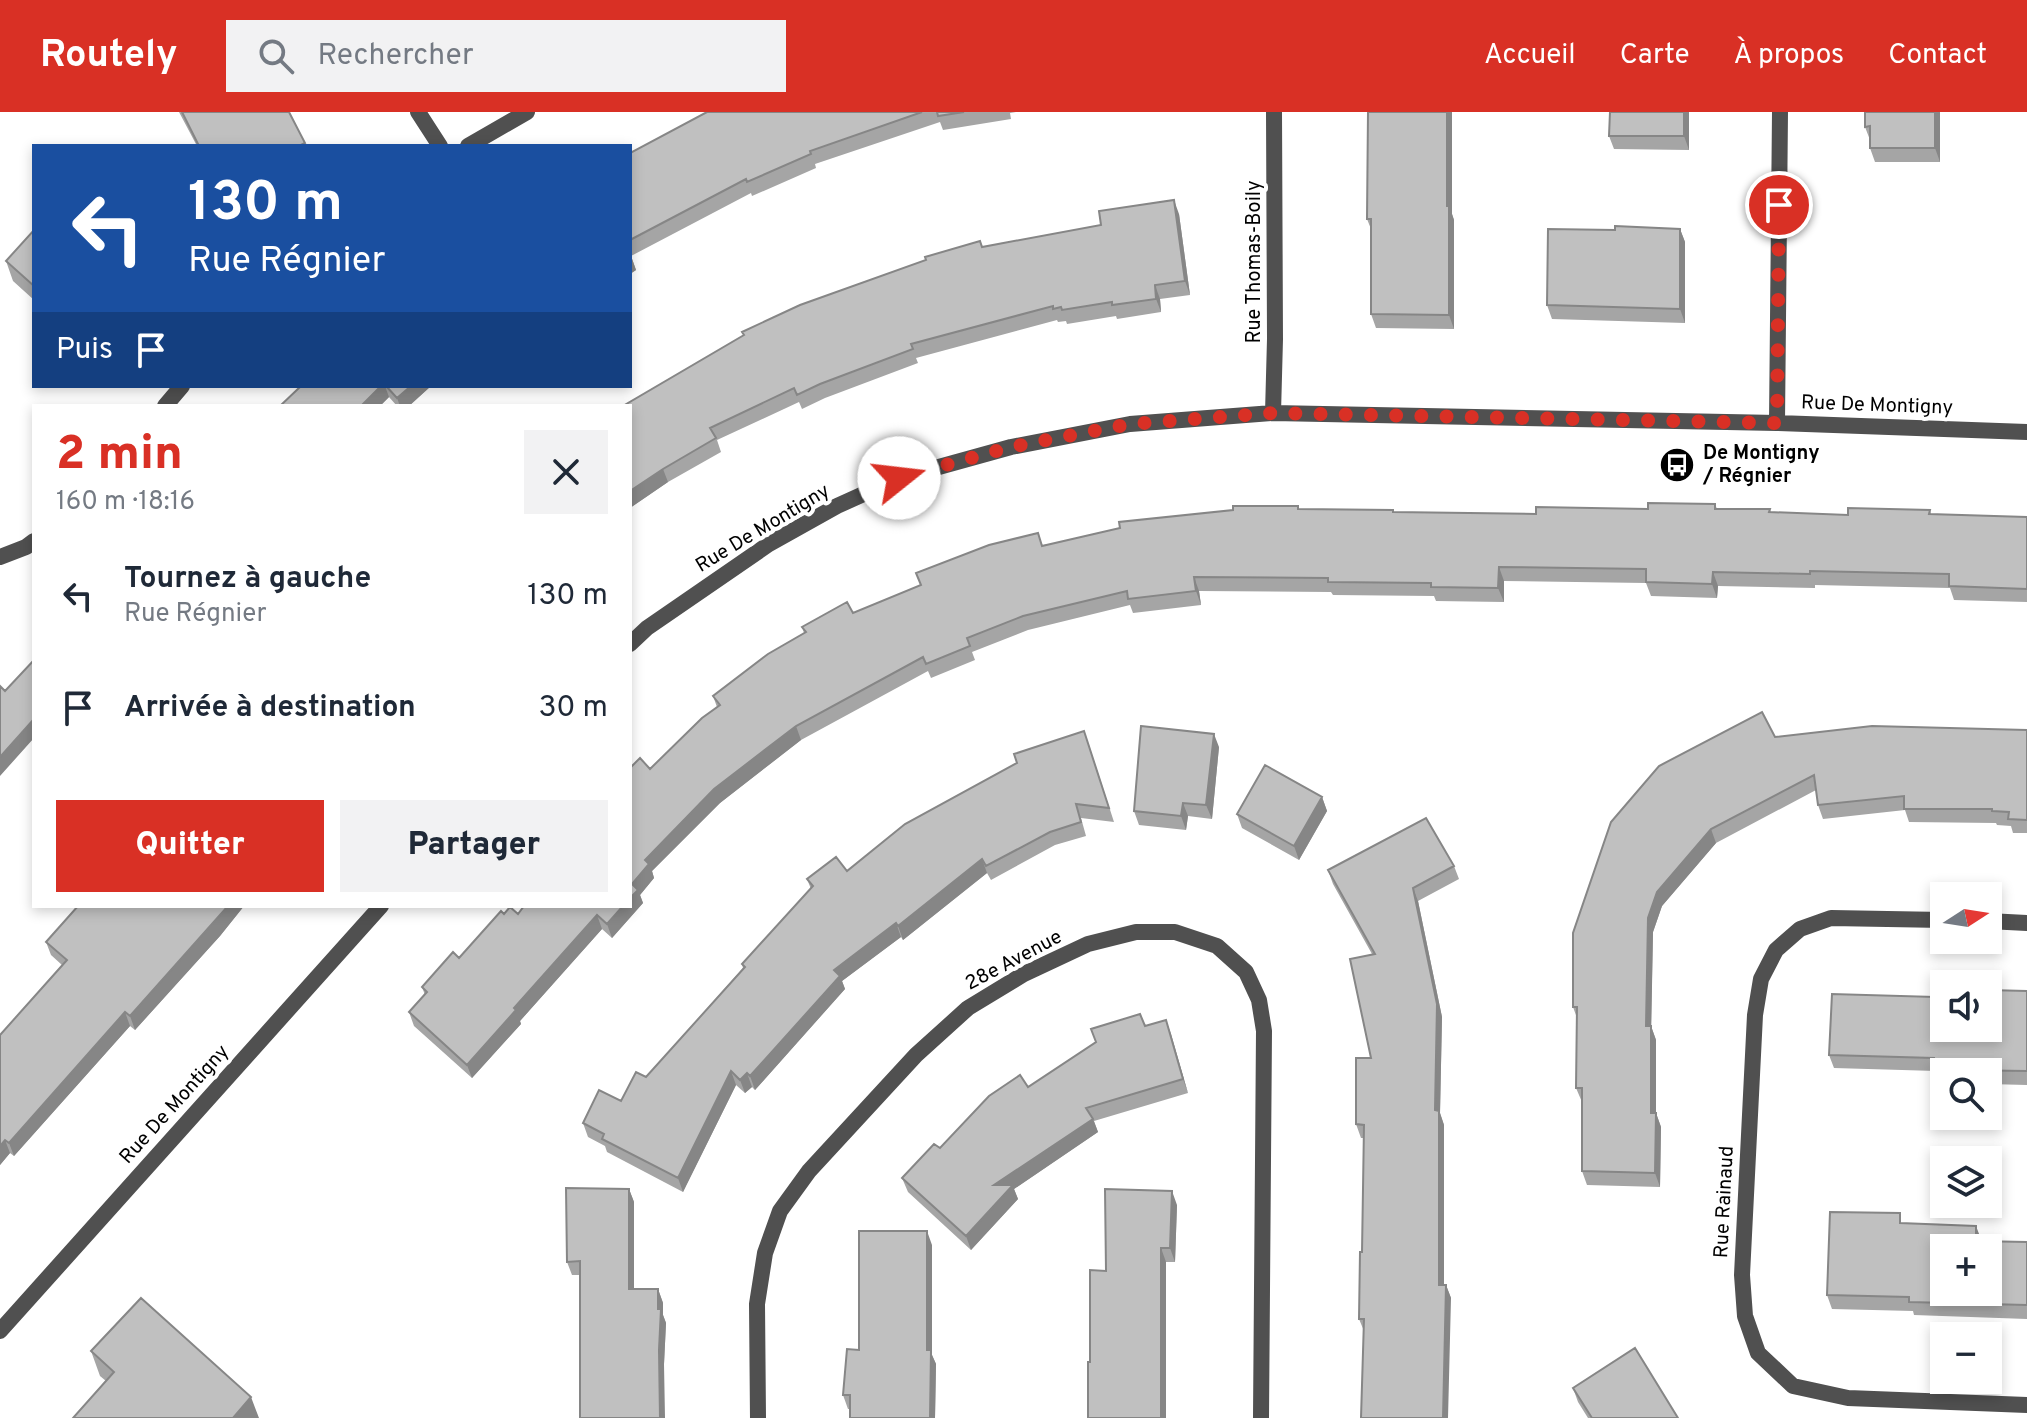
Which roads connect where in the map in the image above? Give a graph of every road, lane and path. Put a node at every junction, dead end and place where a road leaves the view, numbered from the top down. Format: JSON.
{"nodes":[{"id":1,"x":418,"y":112,"type":"edge"},
{"id":2,"x":527,"y":112,"type":"edge"},
{"id":3,"x":1274,"y":112,"type":"edge"},
{"id":4,"x":1780,"y":112,"type":"edge"},
{"id":5,"x":439,"y":144,"type":"edge"},
{"id":6,"x":471,"y":144,"type":"edge"},
{"id":7,"x":180,"y":388,"type":"edge"},
{"id":8,"x":167,"y":404,"type":"edge"},
{"id":9,"x":1273,"y":413,"type":"junction"},
{"id":10,"x":1777,"y":423,"type":"junction"},
{"id":11,"x":2027,"y":432,"type":"edge"},
{"id":12,"x":32,"y":542,"type":"edge"},
{"id":13,"x":0,"y":557,"type":"edge"},
{"id":14,"x":632,"y":642,"type":"edge"},
{"id":15,"x":379,"y":908,"type":"edge"},
{"id":16,"x":1930,"y":920,"type":"edge"},
{"id":17,"x":2002,"y":922,"type":"edge"},
{"id":18,"x":2027,"y":923,"type":"edge"},
{"id":19,"x":0,"y":1331,"type":"edge"},
{"id":20,"x":2027,"y":1405,"type":"edge"},
{"id":21,"x":758,"y":1418,"type":"edge"},
{"id":22,"x":1261,"y":1418,"type":"edge"}],
"edges":[{"from":1,"to":5,"type":"street"},
{"from":2,"to":6,"type":"street"},
{"from":3,"to":9,"type":"street","name":"Rue Thomas-Boily"},
{"from":4,"to":10,"type":"street"},
{"from":7,"to":8,"type":"street"},
{"from":9,"to":10,"type":"street","name":"Rue De Montigny"},
{"from":9,"to":14,"type":"street","name":"Rue De Montigny"},
{"from":10,"to":11,"type":"street","name":"Rue De Montigny"},
{"from":12,"to":13,"type":"street"},
{"from":15,"to":19,"type":"street","name":"Rue De Montigny"},
{"from":16,"to":20,"type":"street","name":"Rue Rainaud"},
{"from":17,"to":18,"type":"street"},
{"from":21,"to":22,"type":"street","name":"28e Avenue"}]}
